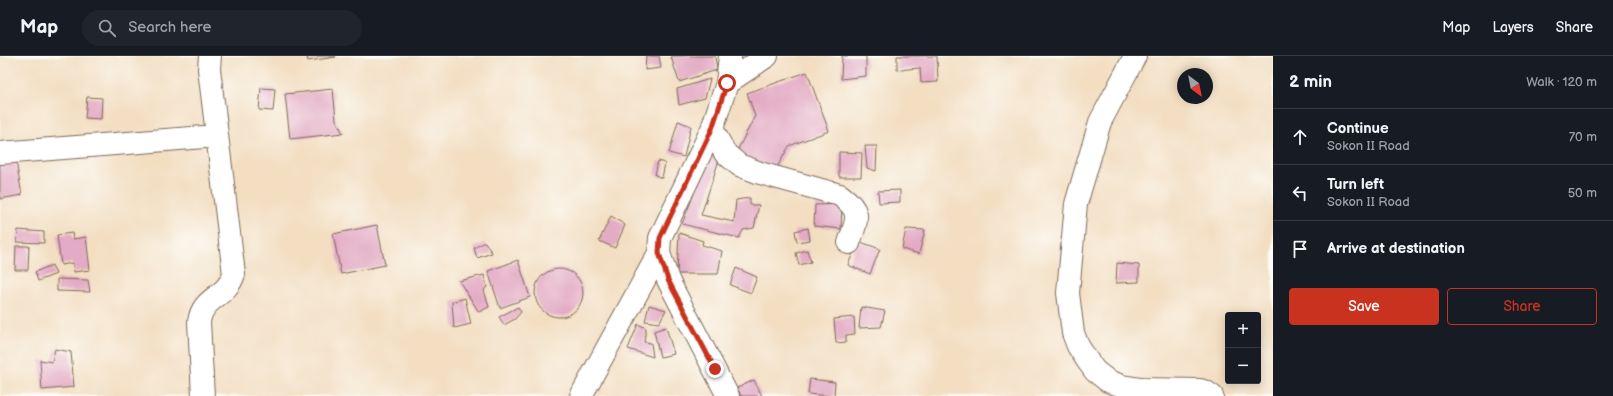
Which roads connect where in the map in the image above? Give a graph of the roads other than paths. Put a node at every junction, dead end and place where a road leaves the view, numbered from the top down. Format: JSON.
{"nodes":[{"id":1,"x":210,"y":56,"type":"edge"},
{"id":2,"x":730,"y":56,"type":"edge"},
{"id":3,"x":767,"y":56,"type":"edge"},
{"id":4,"x":1135,"y":56,"type":"edge"},
{"id":5,"x":727,"y":83,"type":"junction"},
{"id":6,"x":712,"y":129,"type":"junction"},
{"id":7,"x":217,"y":136,"type":"junction"},
{"id":8,"x":0,"y":153,"type":"edge"},
{"id":9,"x":849,"y":243,"type":"dead end"},
{"id":10,"x":659,"y":253,"type":"junction"},
{"id":11,"x":203,"y":396,"type":"edge"},
{"id":12,"x":582,"y":396,"type":"edge"},
{"id":13,"x":728,"y":396,"type":"edge"},
{"id":14,"x":1212,"y":396,"type":"edge"}],
"edges":[{"from":1,"to":7,"type":"street"},
{"from":2,"to":5,"type":"street"},
{"from":3,"to":5,"type":"street"},
{"from":4,"to":14,"type":"street"},
{"from":5,"to":6,"type":"street"},
{"from":6,"to":9,"type":"street"},
{"from":6,"to":10,"type":"street"},
{"from":7,"to":8,"type":"street"},
{"from":7,"to":11,"type":"street"},
{"from":10,"to":12,"type":"street"},
{"from":10,"to":13,"type":"street"}]}
